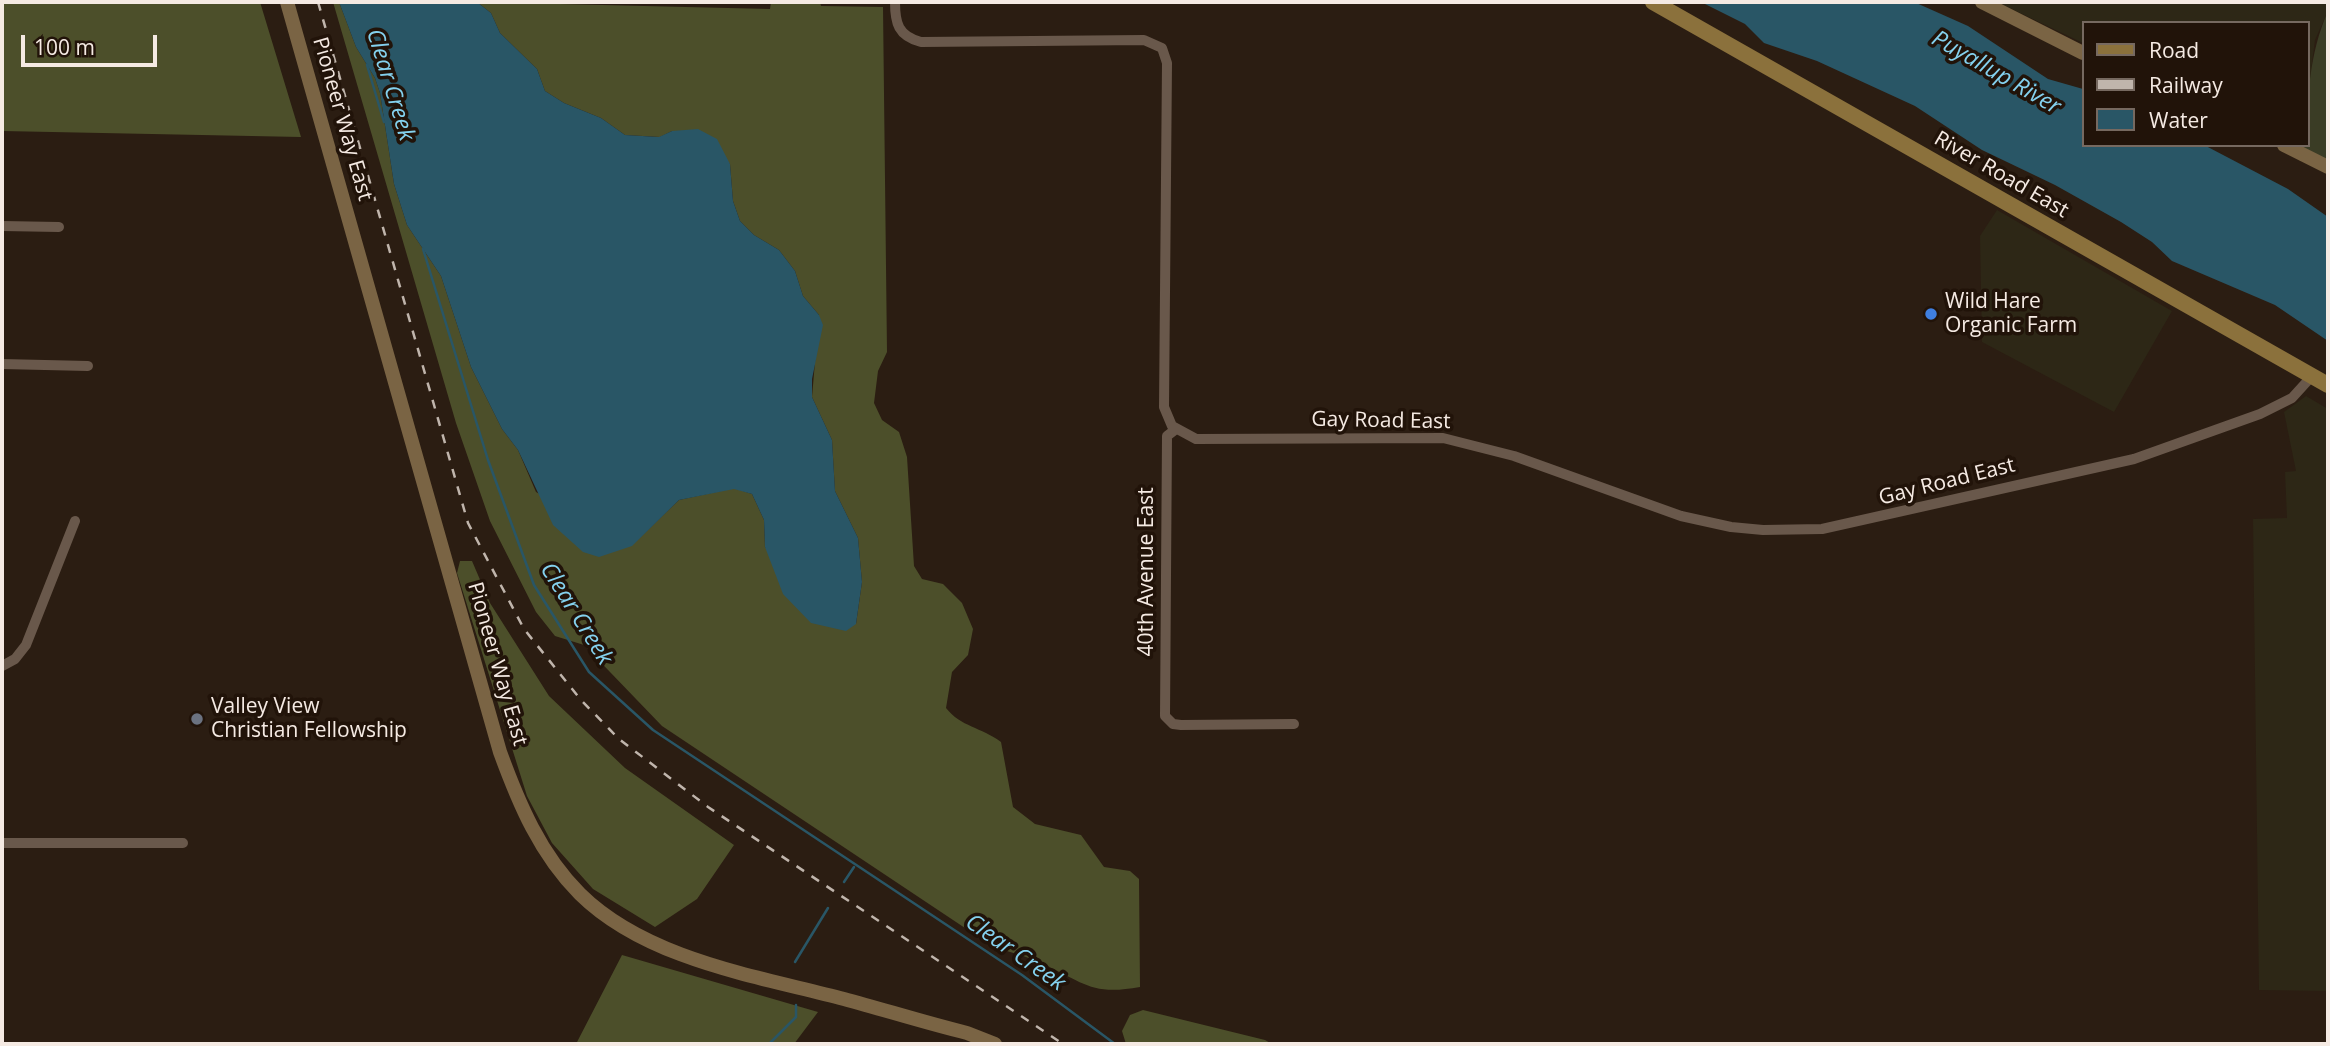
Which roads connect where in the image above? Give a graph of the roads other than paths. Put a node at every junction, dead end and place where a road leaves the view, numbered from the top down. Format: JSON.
{"nodes":[{"id":1,"x":287,"y":2,"type":"edge"},
{"id":2,"x":895,"y":2,"type":"edge"},
{"id":3,"x":1653,"y":2,"type":"edge"},
{"id":4,"x":1982,"y":2,"type":"edge"},
{"id":5,"x":2082,"y":52,"type":"edge"},
{"id":6,"x":2288,"y":147,"type":"edge"},
{"id":7,"x":2328,"y":167,"type":"edge"},
{"id":8,"x":2,"y":226,"type":"edge"},
{"id":9,"x":59,"y":227,"type":"dead end"},
{"id":10,"x":2,"y":364,"type":"edge"},
{"id":11,"x":88,"y":366,"type":"dead end"},
{"id":12,"x":2312,"y":376,"type":"junction"},
{"id":13,"x":2328,"y":385,"type":"edge"},
{"id":14,"x":1176,"y":429,"type":"junction"},
{"id":15,"x":75,"y":521,"type":"dead end"},
{"id":16,"x":2,"y":666,"type":"edge"},
{"id":17,"x":1294,"y":724,"type":"dead end"},
{"id":18,"x":2,"y":843,"type":"edge"},
{"id":19,"x":183,"y":843,"type":"dead end"},
{"id":20,"x":995,"y":1044,"type":"edge"}],
"edges":[{"from":1,"to":20,"type":"main road","name":"Pioneer Way East"},
{"from":2,"to":14,"type":"street"},
{"from":3,"to":12,"type":"main road","name":"River Road East"},
{"from":4,"to":5,"type":"main road"},
{"from":6,"to":7,"type":"main road"},
{"from":8,"to":9,"type":"street"},
{"from":10,"to":11,"type":"street"},
{"from":12,"to":13,"type":"main road","name":"River Road East"},
{"from":12,"to":14,"type":"street","name":"Gay Road East"},
{"from":14,"to":17,"type":"street","name":"40th Avenue East"},
{"from":15,"to":16,"type":"street"},
{"from":18,"to":19,"type":"street"}]}
